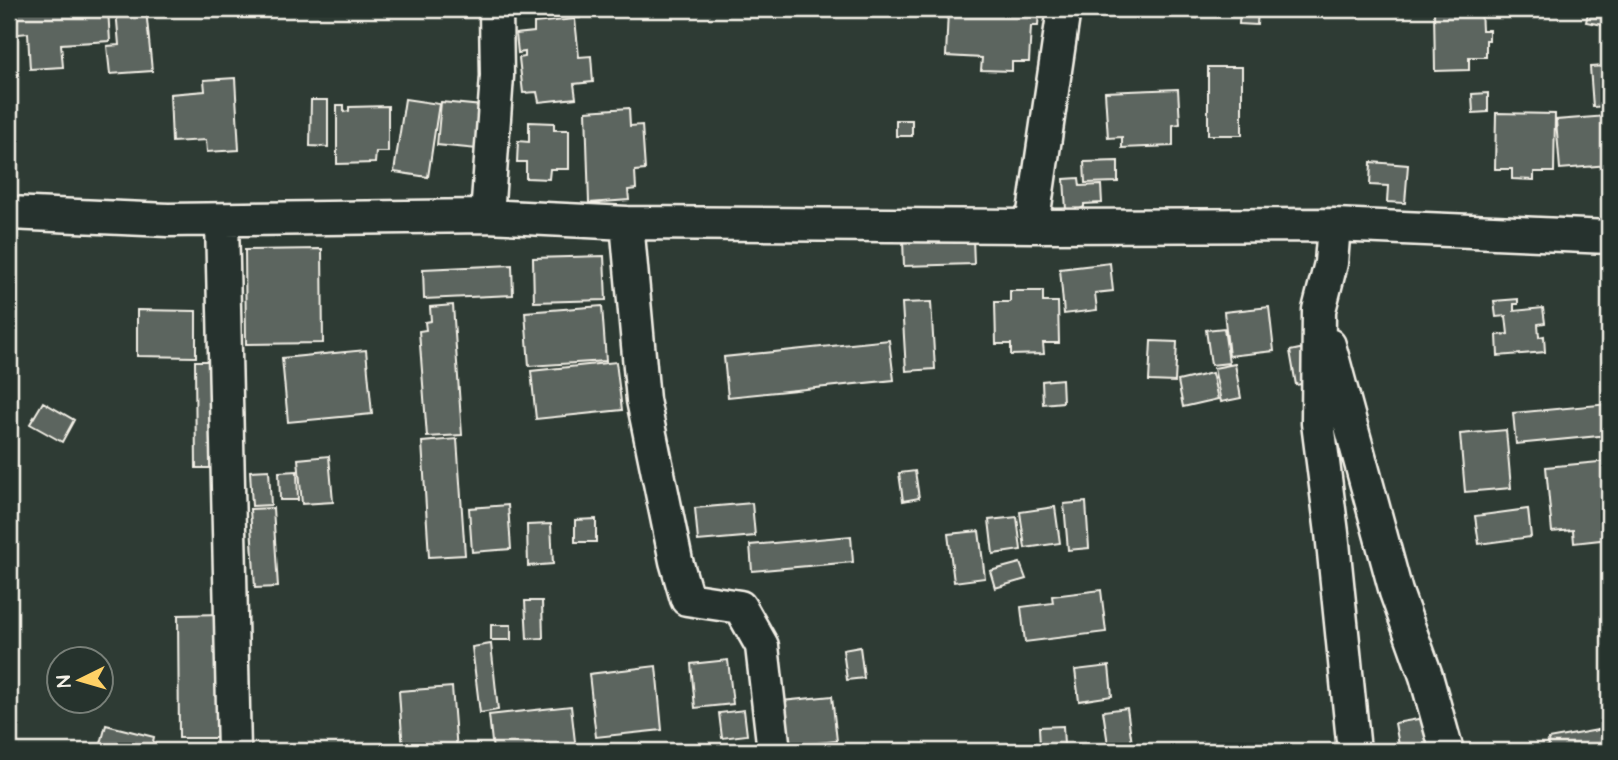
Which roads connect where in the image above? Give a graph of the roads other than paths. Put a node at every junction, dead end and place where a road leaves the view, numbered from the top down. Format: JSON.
{"nodes":[{"id":1,"x":496,"y":9,"type":"edge"},
{"id":2,"x":1064,"y":9,"type":"edge"},
{"id":3,"x":9,"y":213,"type":"edge"},
{"id":4,"x":488,"y":216,"type":"junction"},
{"id":5,"x":222,"y":220,"type":"junction"},
{"id":6,"x":627,"y":223,"type":"junction"},
{"id":7,"x":1334,"y":225,"type":"junction"},
{"id":8,"x":1032,"y":226,"type":"junction"},
{"id":9,"x":1609,"y":237,"type":"edge"},
{"id":10,"x":1319,"y":310,"type":"junction"},
{"id":11,"x":234,"y":751,"type":"edge"},
{"id":12,"x":774,"y":751,"type":"edge"},
{"id":13,"x":1354,"y":751,"type":"edge"},
{"id":14,"x":1447,"y":751,"type":"edge"}],
"edges":[{"from":1,"to":4,"type":"street"},
{"from":2,"to":8,"type":"street"},
{"from":3,"to":5,"type":"street"},
{"from":4,"to":5,"type":"street"},
{"from":4,"to":6,"type":"street"},
{"from":5,"to":11,"type":"street"},
{"from":6,"to":8,"type":"street"},
{"from":6,"to":12,"type":"street"},
{"from":7,"to":8,"type":"street"},
{"from":7,"to":9,"type":"street"},
{"from":7,"to":10,"type":"street"},
{"from":10,"to":13,"type":"street"},
{"from":10,"to":14,"type":"street"}]}
